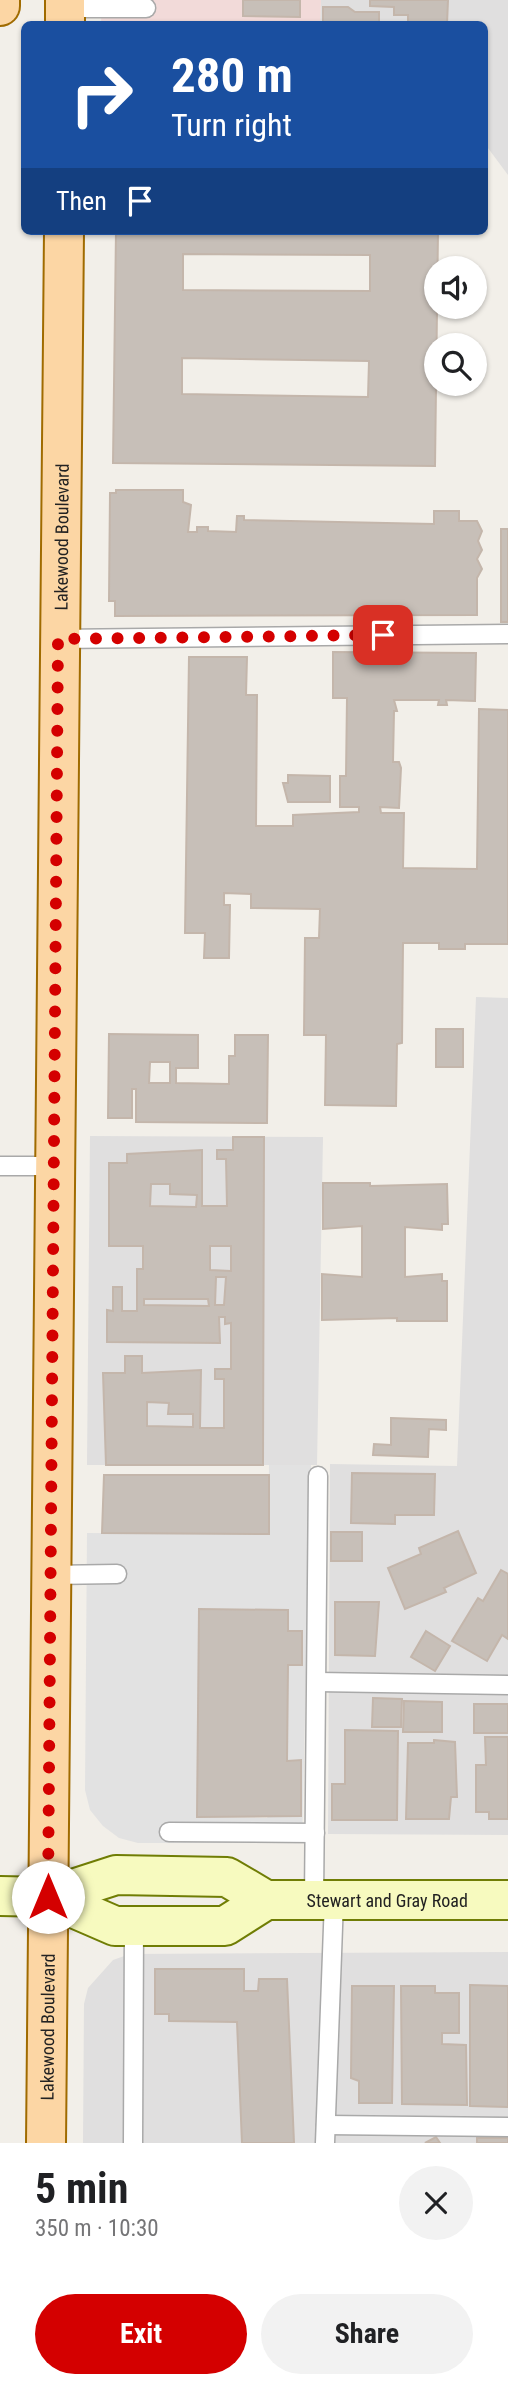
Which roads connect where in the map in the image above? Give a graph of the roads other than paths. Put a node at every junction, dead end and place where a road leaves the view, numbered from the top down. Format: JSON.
{"nodes":[{"id":1,"x":0,"y":0,"type":"edge"},
{"id":2,"x":0,"y":6,"type":"edge"},
{"id":3,"x":146,"y":8,"type":"dead end"},
{"id":4,"x":65,"y":11,"type":"edge"},
{"id":5,"x":64,"y":235,"type":"edge"},
{"id":6,"x":508,"y":634,"type":"edge"},
{"id":7,"x":58,"y":639,"type":"junction"},
{"id":8,"x":0,"y":1166,"type":"edge"},
{"id":9,"x":54,"y":1166,"type":"junction"},
{"id":10,"x":318,"y":1476,"type":"dead end"},
{"id":11,"x":117,"y":1574,"type":"dead end"},
{"id":12,"x":50,"y":1575,"type":"junction"},
{"id":13,"x":317,"y":1682,"type":"junction"},
{"id":14,"x":508,"y":1685,"type":"edge"},
{"id":15,"x":169,"y":1832,"type":"dead end"},
{"id":16,"x":315,"y":1833,"type":"junction"},
{"id":17,"x":0,"y":1896,"type":"edge"},
{"id":18,"x":48,"y":1897,"type":"junction"},
{"id":19,"x":266,"y":1900,"type":"junction"},
{"id":20,"x":324,"y":1900,"type":"junction"},
{"id":21,"x":508,"y":1900,"type":"edge"},
{"id":22,"x":134,"y":1926,"type":"junction"},
{"id":23,"x":326,"y":2124,"type":"junction"},
{"id":24,"x":508,"y":2127,"type":"edge"},
{"id":25,"x":46,"y":2143,"type":"edge"},
{"id":26,"x":133,"y":2143,"type":"edge"},
{"id":27,"x":325,"y":2143,"type":"edge"}],
"edges":[{"from":1,"to":2,"type":"main road"},
{"from":3,"to":4,"type":"lane"},
{"from":5,"to":7,"type":"main road","name":"Lakewood Boulevard"},
{"from":6,"to":7,"type":"lane"},
{"from":7,"to":9,"type":"main road","name":"Lakewood Boulevard"},
{"from":8,"to":9,"type":"lane"},
{"from":9,"to":12,"type":"main road","name":"Lakewood Boulevard"},
{"from":10,"to":13,"type":"lane"},
{"from":11,"to":12,"type":"lane"},
{"from":12,"to":18,"type":"main road","name":"Lakewood Boulevard"},
{"from":13,"to":14,"type":"lane"},
{"from":13,"to":16,"type":"lane"},
{"from":15,"to":16,"type":"lane"},
{"from":16,"to":20,"type":"lane"},
{"from":17,"to":18,"type":"main road"},
{"from":18,"to":19,"type":"main road"},
{"from":18,"to":22,"type":"main road"},
{"from":18,"to":25,"type":"main road","name":"Lakewood Boulevard"},
{"from":19,"to":20,"type":"main road","name":"Stewart and Gray Road"},
{"from":19,"to":22,"type":"main road"},
{"from":20,"to":21,"type":"main road","name":"Stewart and Gray Road"},
{"from":20,"to":23,"type":"lane"},
{"from":22,"to":26,"type":"lane"},
{"from":23,"to":24,"type":"lane"},
{"from":23,"to":27,"type":"lane"}]}
